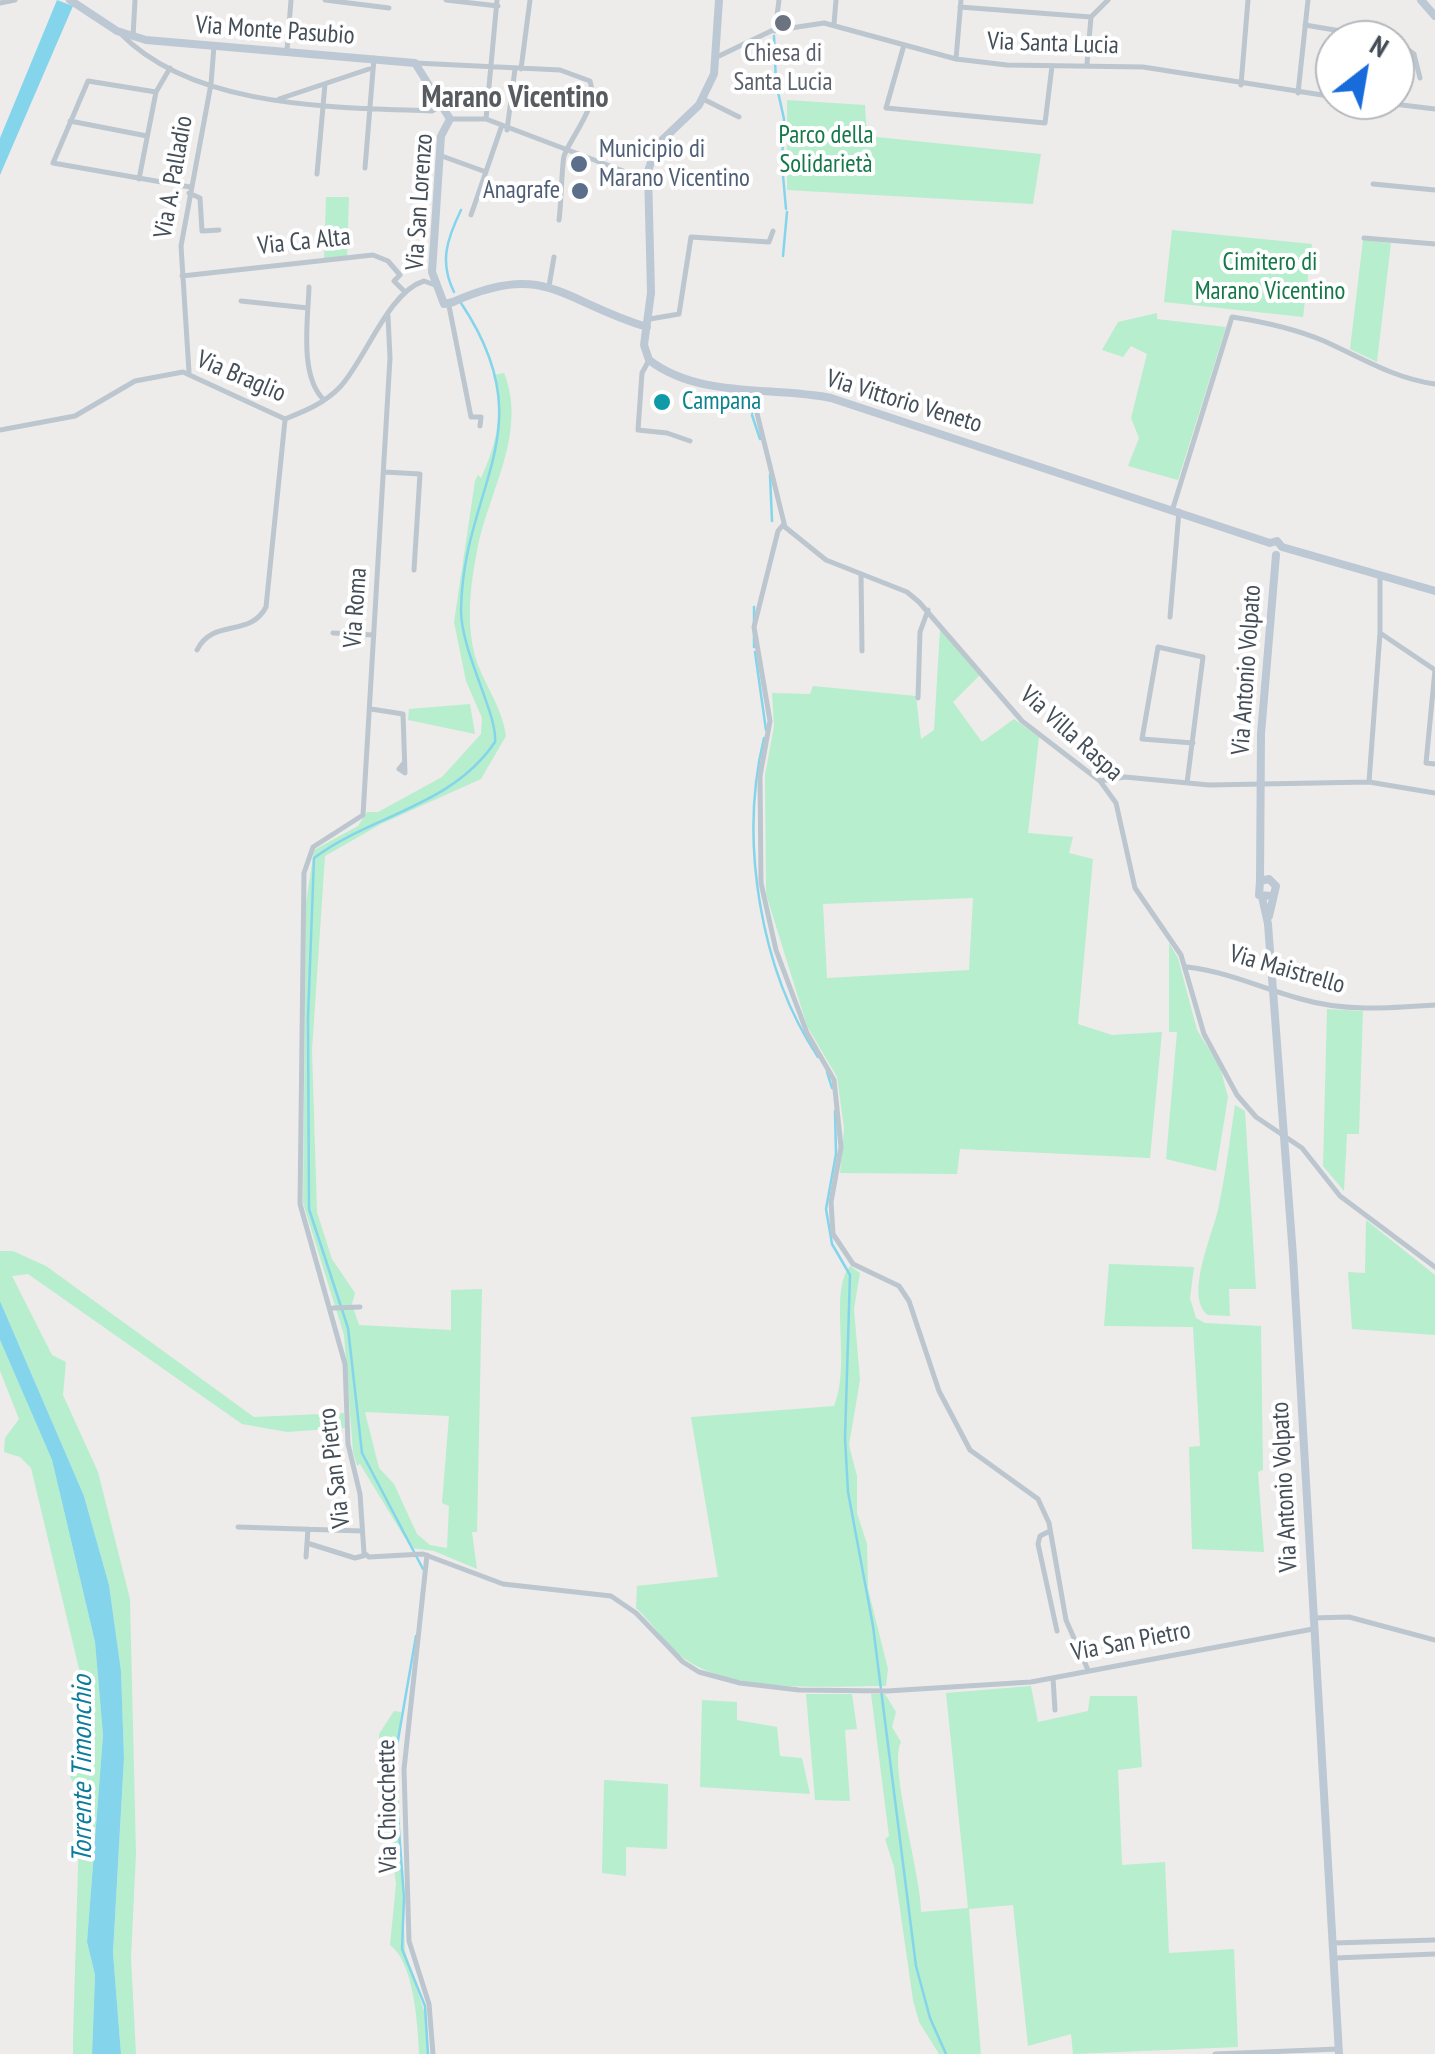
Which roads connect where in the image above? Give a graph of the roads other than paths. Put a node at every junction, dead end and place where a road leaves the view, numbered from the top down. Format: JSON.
{"nodes":[{"id":1,"x":16,"y":0,"type":"edge"},
{"id":2,"x":136,"y":0,"type":"edge"},
{"id":3,"x":292,"y":0,"type":"edge"},
{"id":4,"x":325,"y":0,"type":"edge"},
{"id":5,"x":446,"y":0,"type":"edge"},
{"id":6,"x":530,"y":0,"type":"edge"},
{"id":7,"x":719,"y":0,"type":"edge"},
{"id":8,"x":780,"y":0,"type":"edge"},
{"id":9,"x":836,"y":0,"type":"edge"},
{"id":10,"x":1108,"y":0,"type":"edge"},
{"id":11,"x":1248,"y":0,"type":"edge"},
{"id":12,"x":1308,"y":0,"type":"edge"},
{"id":13,"x":1421,"y":0,"type":"edge"},
{"id":14,"x":73,"y":2,"type":"edge"},
{"id":15,"x":499,"y":2,"type":"edge"},
{"id":16,"x":0,"y":3,"type":"edge"},
{"id":17,"x":960,"y":4,"type":"edge"},
{"id":18,"x":389,"y":8,"type":"dead end"},
{"id":19,"x":1435,"y":16,"type":"edge"},
{"id":20,"x":1091,"y":17,"type":"junction"},
{"id":21,"x":834,"y":24,"type":"junction"},
{"id":22,"x":1305,"y":25,"type":"junction"},
{"id":23,"x":1315,"y":27,"type":"edge"},
{"id":24,"x":775,"y":30,"type":"junction"},
{"id":25,"x":118,"y":31,"type":"junction"},
{"id":26,"x":134,"y":37,"type":"junction"},
{"id":27,"x":904,"y":45,"type":"junction"},
{"id":28,"x":214,"y":46,"type":"junction"},
{"id":29,"x":287,"y":51,"type":"junction"},
{"id":30,"x":719,"y":56,"type":"junction"},
{"id":31,"x":374,"y":58,"type":"junction"},
{"id":32,"x":1415,"y":58,"type":"edge"},
{"id":33,"x":956,"y":59,"type":"junction"},
{"id":34,"x":415,"y":63,"type":"joint"},
{"id":35,"x":1086,"y":64,"type":"junction"},
{"id":36,"x":488,"y":66,"type":"junction"},
{"id":37,"x":1052,"y":66,"type":"junction"},
{"id":38,"x":426,"y":67,"type":"junction"},
{"id":39,"x":170,"y":68,"type":"junction"},
{"id":40,"x":368,"y":69,"type":"dead end"},
{"id":41,"x":518,"y":69,"type":"junction"},
{"id":42,"x":1420,"y":78,"type":"dead end"},
{"id":43,"x":211,"y":84,"type":"junction"},
{"id":44,"x":325,"y":84,"type":"junction"},
{"id":45,"x":1241,"y":85,"type":"junction"},
{"id":46,"x":156,"y":92,"type":"junction"},
{"id":47,"x":1298,"y":93,"type":"junction"},
{"id":48,"x":1315,"y":95,"type":"edge"},
{"id":49,"x":276,"y":100,"type":"junction"},
{"id":50,"x":702,"y":100,"type":"junction"},
{"id":51,"x":324,"y":104,"type":"junction"},
{"id":52,"x":443,"y":104,"type":"junction"},
{"id":53,"x":370,"y":107,"type":"junction"},
{"id":54,"x":739,"y":117,"type":"dead end"},
{"id":55,"x":450,"y":119,"type":"junction"},
{"id":56,"x":486,"y":119,"type":"junction"},
{"id":57,"x":70,"y":120,"type":"junction"},
{"id":58,"x":504,"y":129,"type":"junction"},
{"id":59,"x":148,"y":136,"type":"junction"},
{"id":60,"x":567,"y":150,"type":"junction"},
{"id":61,"x":439,"y":155,"type":"junction"},
{"id":62,"x":365,"y":168,"type":"dead end"},
{"id":63,"x":486,"y":172,"type":"junction"},
{"id":64,"x":317,"y":174,"type":"dead end"},
{"id":65,"x":138,"y":179,"type":"junction"},
{"id":66,"x":647,"y":180,"type":"junction"},
{"id":67,"x":1372,"y":184,"type":"dead end"},
{"id":68,"x":190,"y":190,"type":"junction"},
{"id":69,"x":1435,"y":190,"type":"edge"},
{"id":70,"x":471,"y":215,"type":"dead end"},
{"id":71,"x":558,"y":220,"type":"dead end"},
{"id":72,"x":219,"y":230,"type":"dead end"},
{"id":73,"x":773,"y":232,"type":"dead end"},
{"id":74,"x":1364,"y":238,"type":"dead end"},
{"id":75,"x":1435,"y":244,"type":"edge"},
{"id":76,"x":554,"y":257,"type":"dead end"},
{"id":77,"x":432,"y":272,"type":"junction"},
{"id":78,"x":182,"y":276,"type":"junction"},
{"id":79,"x":416,"y":284,"type":"junction"},
{"id":80,"x":435,"y":284,"type":"junction"},
{"id":81,"x":549,"y":286,"type":"junction"},
{"id":82,"x":310,"y":287,"type":"dead end"},
{"id":83,"x":405,"y":292,"type":"junction"},
{"id":84,"x":241,"y":301,"type":"dead end"},
{"id":85,"x":451,"y":304,"type":"junction"},
{"id":86,"x":308,"y":308,"type":"junction"},
{"id":87,"x":388,"y":316,"type":"junction"},
{"id":88,"x":648,"y":323,"type":"junction"},
{"id":89,"x":649,"y":360,"type":"junction"},
{"id":90,"x":191,"y":374,"type":"junction"},
{"id":91,"x":1435,"y":384,"type":"edge"},
{"id":92,"x":752,"y":393,"type":"junction"},
{"id":93,"x":324,"y":400,"type":"junction"},
{"id":94,"x":285,"y":419,"type":"junction"},
{"id":95,"x":480,"y":426,"type":"dead end"},
{"id":96,"x":0,"y":430,"type":"edge"},
{"id":97,"x":690,"y":441,"type":"dead end"},
{"id":98,"x":384,"y":472,"type":"junction"},
{"id":99,"x":1176,"y":509,"type":"junction"},
{"id":100,"x":783,"y":525,"type":"junction"},
{"id":101,"x":1279,"y":551,"type":"junction"},
{"id":102,"x":414,"y":570,"type":"dead end"},
{"id":103,"x":862,"y":574,"type":"junction"},
{"id":104,"x":1381,"y":574,"type":"junction"},
{"id":105,"x":1435,"y":592,"type":"edge"},
{"id":106,"x":928,"y":610,"type":"junction"},
{"id":107,"x":1170,"y":617,"type":"dead end"},
{"id":108,"x":333,"y":633,"type":"dead end"},
{"id":109,"x":1380,"y":633,"type":"junction"},
{"id":110,"x":374,"y":635,"type":"junction"},
{"id":111,"x":197,"y":650,"type":"dead end"},
{"id":112,"x":862,"y":651,"type":"dead end"},
{"id":113,"x":1435,"y":670,"type":"edge"},
{"id":114,"x":918,"y":698,"type":"dead end"},
{"id":115,"x":371,"y":709,"type":"junction"},
{"id":116,"x":1193,"y":743,"type":"junction"},
{"id":117,"x":403,"y":764,"type":"dead end"},
{"id":118,"x":1435,"y":764,"type":"edge"},
{"id":119,"x":1100,"y":781,"type":"junction"},
{"id":120,"x":1187,"y":782,"type":"junction"},
{"id":121,"x":1369,"y":782,"type":"junction"},
{"id":122,"x":1261,"y":783,"type":"junction"},
{"id":123,"x":1435,"y":792,"type":"edge"},
{"id":124,"x":1264,"y":848,"type":"junction"},
{"id":125,"x":304,"y":873,"type":"joint"},
{"id":126,"x":1272,"y":880,"type":"junction"},
{"id":127,"x":1260,"y":881,"type":"junction"},
{"id":128,"x":1267,"y":897,"type":"junction"},
{"id":129,"x":1187,"y":968,"type":"junction"},
{"id":130,"x":1274,"y":990,"type":"junction"},
{"id":131,"x":1435,"y":1005,"type":"edge"},
{"id":132,"x":1284,"y":1133,"type":"junction"},
{"id":133,"x":1435,"y":1267,"type":"edge"},
{"id":134,"x":360,"y":1307,"type":"dead end"},
{"id":135,"x":334,"y":1308,"type":"junction"},
{"id":136,"x":238,"y":1527,"type":"dead end"},
{"id":137,"x":308,"y":1528,"type":"junction"},
{"id":138,"x":362,"y":1531,"type":"junction"},
{"id":139,"x":1050,"y":1531,"type":"junction"},
{"id":140,"x":307,"y":1544,"type":"junction"},
{"id":141,"x":425,"y":1554,"type":"junction"},
{"id":142,"x":366,"y":1555,"type":"junction"},
{"id":143,"x":306,"y":1557,"type":"dead end"},
{"id":144,"x":1312,"y":1618,"type":"junction"},
{"id":145,"x":1313,"y":1629,"type":"junction"},
{"id":146,"x":1057,"y":1631,"type":"dead end"},
{"id":147,"x":1435,"y":1640,"type":"edge"},
{"id":148,"x":1088,"y":1670,"type":"junction"},
{"id":149,"x":1053,"y":1678,"type":"junction"},
{"id":150,"x":1054,"y":1709,"type":"dead end"},
{"id":151,"x":1435,"y":1940,"type":"edge"},
{"id":152,"x":1331,"y":1943,"type":"junction"},
{"id":153,"x":1435,"y":1954,"type":"edge"},
{"id":154,"x":1332,"y":1958,"type":"junction"},
{"id":155,"x":1339,"y":2051,"type":"edge"},
{"id":156,"x":433,"y":2054,"type":"edge"},
{"id":157,"x":1215,"y":2054,"type":"edge"}],
"edges":[{"from":1,"to":16,"type":"street"},
{"from":2,"to":26,"type":"street"},
{"from":3,"to":29,"type":"street"},
{"from":4,"to":18,"type":"street"},
{"from":5,"to":15,"type":"street"},
{"from":6,"to":41,"type":"street"},
{"from":7,"to":30,"type":"street"},
{"from":8,"to":24,"type":"street"},
{"from":9,"to":21,"type":"street"},
{"from":10,"to":20,"type":"street"},
{"from":11,"to":45,"type":"street"},
{"from":12,"to":22,"type":"street"},
{"from":13,"to":19,"type":"street"},
{"from":14,"to":25,"type":"street","name":"Via Monte Pasubio"},
{"from":15,"to":36,"type":"street"},
{"from":17,"to":20,"type":"street"},
{"from":17,"to":33,"type":"street"},
{"from":20,"to":35,"type":"street"},
{"from":21,"to":24,"type":"street","name":"Via Santa Lucia"},
{"from":21,"to":27,"type":"street","name":"Via Santa Lucia"},
{"from":22,"to":23,"type":"street"},
{"from":22,"to":47,"type":"street"},
{"from":24,"to":30,"type":"street","name":"Via Santa Lucia"},
{"from":25,"to":26,"type":"street","name":"Via Monte Pasubio"},
{"from":25,"to":39,"type":"street"},
{"from":26,"to":28,"type":"street","name":"Via Monte Pasubio"},
{"from":27,"to":33,"type":"street","name":"Via Santa Lucia"},
{"from":27,"to":37,"type":"street"},
{"from":28,"to":29,"type":"street","name":"Via Monte Pasubio"},
{"from":28,"to":43,"type":"street","name":"Via A. Palladio"},
{"from":29,"to":31,"type":"street","name":"Via Monte Pasubio"},
{"from":30,"to":50,"type":"street"},
{"from":31,"to":34,"type":"street","name":"Via Monte Pasubio"},
{"from":31,"to":53,"type":"street"},
{"from":32,"to":42,"type":"street"},
{"from":33,"to":37,"type":"street","name":"Via Santa Lucia"},
{"from":34,"to":38,"type":"street","name":"Via San Lorenzo"},
{"from":35,"to":37,"type":"street","name":"Via Santa Lucia"},
{"from":35,"to":45,"type":"street","name":"Via Santa Lucia"},
{"from":36,"to":38,"type":"street"},
{"from":36,"to":41,"type":"street"},
{"from":36,"to":56,"type":"street"},
{"from":38,"to":52,"type":"street","name":"Via San Lorenzo"},
{"from":39,"to":43,"type":"street"},
{"from":39,"to":46,"type":"street"},
{"from":40,"to":44,"type":"street"},
{"from":41,"to":58,"type":"street"},
{"from":41,"to":60,"type":"street"},
{"from":43,"to":49,"type":"street"},
{"from":43,"to":68,"type":"street","name":"Via A. Palladio"},
{"from":44,"to":49,"type":"street"},
{"from":44,"to":51,"type":"street"},
{"from":45,"to":47,"type":"street","name":"Via Santa Lucia"},
{"from":46,"to":57,"type":"street"},
{"from":46,"to":59,"type":"street"},
{"from":47,"to":48,"type":"street","name":"Via Santa Lucia"},
{"from":49,"to":51,"type":"street"},
{"from":50,"to":54,"type":"street"},
{"from":50,"to":66,"type":"street"},
{"from":51,"to":53,"type":"street"},
{"from":51,"to":64,"type":"street"},
{"from":52,"to":53,"type":"street"},
{"from":52,"to":55,"type":"street","name":"Via San Lorenzo"},
{"from":53,"to":62,"type":"street"},
{"from":55,"to":56,"type":"street"},
{"from":55,"to":61,"type":"street","name":"Via San Lorenzo"},
{"from":56,"to":58,"type":"street"},
{"from":57,"to":59,"type":"street"},
{"from":57,"to":65,"type":"street"},
{"from":58,"to":60,"type":"street"},
{"from":58,"to":63,"type":"street"},
{"from":59,"to":65,"type":"street"},
{"from":60,"to":66,"type":"street"},
{"from":60,"to":71,"type":"street"},
{"from":61,"to":63,"type":"street"},
{"from":61,"to":77,"type":"street","name":"Via San Lorenzo"},
{"from":63,"to":70,"type":"street"},
{"from":65,"to":68,"type":"street"},
{"from":66,"to":88,"type":"street"},
{"from":67,"to":69,"type":"street"},
{"from":68,"to":72,"type":"street"},
{"from":68,"to":78,"type":"street","name":"Via A. Palladio"},
{"from":73,"to":88,"type":"street"},
{"from":74,"to":75,"type":"street"},
{"from":76,"to":81,"type":"street"},
{"from":77,"to":79,"type":"street","name":"Via Braglio"},
{"from":77,"to":80,"type":"street","name":"Via San Lorenzo"},
{"from":78,"to":83,"type":"street","name":"Via Ca Alta"},
{"from":78,"to":90,"type":"street","name":"Via A. Palladio"},
{"from":79,"to":80,"type":"street"},
{"from":79,"to":83,"type":"street","name":"Via Braglio"},
{"from":80,"to":85,"type":"street","name":"Via San Lorenzo"},
{"from":81,"to":85,"type":"street"},
{"from":81,"to":88,"type":"street"},
{"from":82,"to":86,"type":"street"},
{"from":83,"to":87,"type":"street","name":"Via Braglio"},
{"from":84,"to":86,"type":"street"},
{"from":85,"to":95,"type":"street"},
{"from":86,"to":93,"type":"street"},
{"from":87,"to":93,"type":"street","name":"Via Braglio"},
{"from":87,"to":98,"type":"street","name":"Via Roma"},
{"from":88,"to":89,"type":"street"},
{"from":89,"to":92,"type":"street","name":"Via Vittorio Veneto"},
{"from":89,"to":97,"type":"street"},
{"from":90,"to":94,"type":"street","name":"Via Braglio"},
{"from":90,"to":96,"type":"street","name":"Via Braglio"},
{"from":91,"to":99,"type":"street"},
{"from":92,"to":99,"type":"street","name":"Via Vittorio Veneto"},
{"from":92,"to":100,"type":"street"},
{"from":93,"to":94,"type":"street","name":"Via Braglio"},
{"from":94,"to":111,"type":"street"},
{"from":98,"to":102,"type":"street"},
{"from":98,"to":110,"type":"street","name":"Via Roma"},
{"from":99,"to":101,"type":"street","name":"Via Vittorio Veneto"},
{"from":99,"to":107,"type":"street"},
{"from":100,"to":103,"type":"street","name":"Via Villa Raspa"},
{"from":100,"to":139,"type":"street"},
{"from":101,"to":104,"type":"street"},
{"from":101,"to":122,"type":"street","name":"Via Antonio Volpato"},
{"from":103,"to":106,"type":"street","name":"Via Villa Raspa"},
{"from":103,"to":112,"type":"street"},
{"from":104,"to":105,"type":"street"},
{"from":104,"to":109,"type":"street"},
{"from":106,"to":114,"type":"street"},
{"from":106,"to":119,"type":"street","name":"Via Villa Raspa"},
{"from":108,"to":110,"type":"street"},
{"from":109,"to":113,"type":"street"},
{"from":109,"to":121,"type":"street"},
{"from":110,"to":115,"type":"street","name":"Via Roma"},
{"from":113,"to":118,"type":"street"},
{"from":115,"to":117,"type":"street"},
{"from":115,"to":125,"type":"street","name":"Via Roma"},
{"from":116,"to":116,"type":"street"},
{"from":116,"to":120,"type":"street"},
{"from":119,"to":120,"type":"street"},
{"from":119,"to":129,"type":"street","name":"Via Villa Raspa"},
{"from":120,"to":122,"type":"street"},
{"from":121,"to":122,"type":"street"},
{"from":121,"to":123,"type":"street"},
{"from":122,"to":124,"type":"street","name":"Via Antonio Volpato"},
{"from":124,"to":126,"type":"street","name":"Via Antonio Volpato"},
{"from":124,"to":127,"type":"street","name":"Via Antonio Volpato"},
{"from":125,"to":135,"type":"street","name":"Via San Pietro"},
{"from":126,"to":127,"type":"street"},
{"from":126,"to":128,"type":"street","name":"Via Antonio Volpato"},
{"from":127,"to":128,"type":"street","name":"Via Antonio Volpato"},
{"from":128,"to":130,"type":"street","name":"Via Antonio Volpato"},
{"from":129,"to":130,"type":"street","name":"Via Maistrello"},
{"from":129,"to":132,"type":"street","name":"Via Villa Raspa"},
{"from":130,"to":131,"type":"street","name":"Via Maistrello"},
{"from":130,"to":132,"type":"street","name":"Via Antonio Volpato"},
{"from":132,"to":133,"type":"street","name":"Via Villa Raspa"},
{"from":132,"to":144,"type":"street","name":"Via Antonio Volpato"},
{"from":134,"to":135,"type":"street"},
{"from":135,"to":138,"type":"street","name":"Via San Pietro"},
{"from":136,"to":137,"type":"street"},
{"from":137,"to":138,"type":"street"},
{"from":137,"to":140,"type":"street"},
{"from":138,"to":142,"type":"street","name":"Via San Pietro"},
{"from":139,"to":146,"type":"street"},
{"from":139,"to":148,"type":"street"},
{"from":140,"to":142,"type":"street"},
{"from":140,"to":143,"type":"street"},
{"from":141,"to":142,"type":"street","name":"Via San Pietro"},
{"from":141,"to":149,"type":"street","name":"Via San Pietro"},
{"from":141,"to":156,"type":"street","name":"Via Chiocchette"},
{"from":144,"to":145,"type":"street","name":"Via Antonio Volpato"},
{"from":144,"to":147,"type":"street"},
{"from":145,"to":148,"type":"street","name":"Via San Pietro"},
{"from":145,"to":152,"type":"street","name":"Via Antonio Volpato"},
{"from":148,"to":149,"type":"street","name":"Via San Pietro"},
{"from":149,"to":150,"type":"street"},
{"from":151,"to":152,"type":"street"},
{"from":152,"to":154,"type":"street","name":"Via Antonio Volpato"},
{"from":153,"to":154,"type":"street"},
{"from":154,"to":155,"type":"street","name":"Via Antonio Volpato"},
{"from":155,"to":157,"type":"street"}]}
